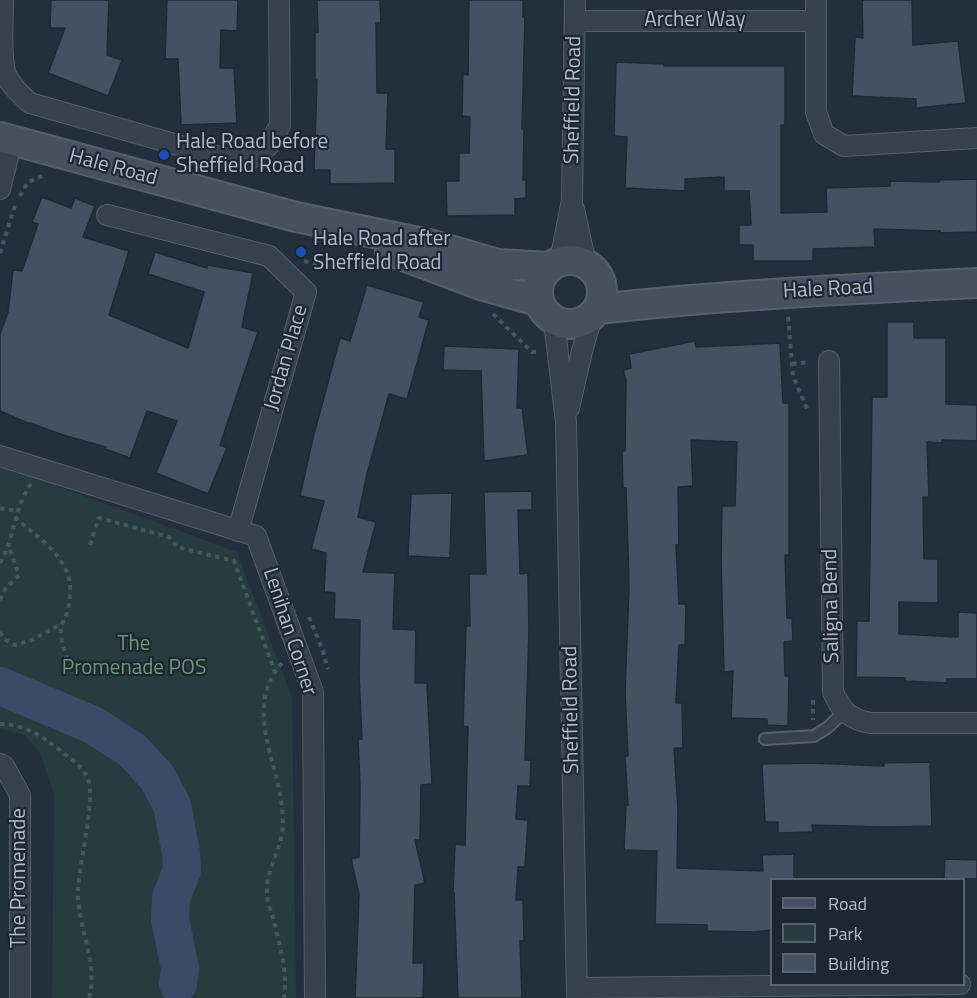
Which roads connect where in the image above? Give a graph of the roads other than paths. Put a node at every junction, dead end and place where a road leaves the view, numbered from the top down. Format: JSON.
{"nodes":[{"id":1,"x":3,"y":0,"type":"edge"},
{"id":2,"x":279,"y":0,"type":"edge"},
{"id":3,"x":575,"y":0,"type":"edge"},
{"id":4,"x":816,"y":0,"type":"edge"},
{"id":5,"x":575,"y":21,"type":"junction"},
{"id":6,"x":816,"y":21,"type":"junction"},
{"id":7,"x":977,"y":138,"type":"edge"},
{"id":8,"x":6,"y":139,"type":"edge"},
{"id":9,"x":0,"y":189,"type":"edge"},
{"id":10,"x":107,"y":215,"type":"dead end"},
{"id":11,"x":296,"y":217,"type":"junction"},
{"id":12,"x":574,"y":268,"type":"junction"},
{"id":13,"x":977,"y":283,"type":"edge"},
{"id":14,"x":680,"y":300,"type":"junction"},
{"id":15,"x":546,"y":311,"type":"junction"},
{"id":16,"x":595,"y":313,"type":"junction"},
{"id":17,"x":829,"y":361,"type":"dead end"},
{"id":18,"x":566,"y":422,"type":"junction"},
{"id":19,"x":0,"y":456,"type":"edge"},
{"id":20,"x":238,"y":531,"type":"junction"},
{"id":21,"x":845,"y":711,"type":"junction"},
{"id":22,"x":977,"y":723,"type":"edge"},
{"id":23,"x":765,"y":739,"type":"dead end"},
{"id":24,"x":0,"y":764,"type":"edge"},
{"id":25,"x":920,"y":986,"type":"edge"},
{"id":26,"x":793,"y":992,"type":"edge"},
{"id":27,"x":577,"y":993,"type":"edge"},
{"id":28,"x":20,"y":998,"type":"edge"},
{"id":29,"x":315,"y":998,"type":"edge"}],
"edges":[{"from":1,"to":2,"type":"street"},
{"from":3,"to":5,"type":"street","name":"Sheffield Road"},
{"from":4,"to":6,"type":"street"},
{"from":5,"to":6,"type":"street","name":"Archer Way"},
{"from":5,"to":12,"type":"street","name":"Sheffield Road"},
{"from":6,"to":7,"type":"street"},
{"from":8,"to":9,"type":"street"},
{"from":8,"to":11,"type":"main road","name":"Hale Road"},
{"from":10,"to":20,"type":"street","name":"Jordan Place"},
{"from":11,"to":12,"type":"main road","name":"Hale Road"},
{"from":11,"to":15,"type":"main road","name":"Hale Road"},
{"from":12,"to":14,"type":"main road","name":"Hale Road"},
{"from":12,"to":15,"type":"main road"},
{"from":12,"to":16,"type":"main road"},
{"from":13,"to":14,"type":"main road","name":"Hale Road"},
{"from":14,"to":16,"type":"main road","name":"Hale Road"},
{"from":15,"to":16,"type":"main road"},
{"from":15,"to":18,"type":"street","name":"Sheffield Road"},
{"from":16,"to":18,"type":"street","name":"Sheffield Road"},
{"from":17,"to":21,"type":"street","name":"Saligna Bend"},
{"from":18,"to":27,"type":"street","name":"Sheffield Road"},
{"from":19,"to":20,"type":"street","name":"Lenihan Corner"},
{"from":20,"to":29,"type":"street","name":"Lenihan Corner"},
{"from":21,"to":22,"type":"street"},
{"from":21,"to":23,"type":"lane"},
{"from":24,"to":28,"type":"street","name":"The Promenade"},
{"from":25,"to":26,"type":"street"},
{"from":26,"to":27,"type":"street"}]}
